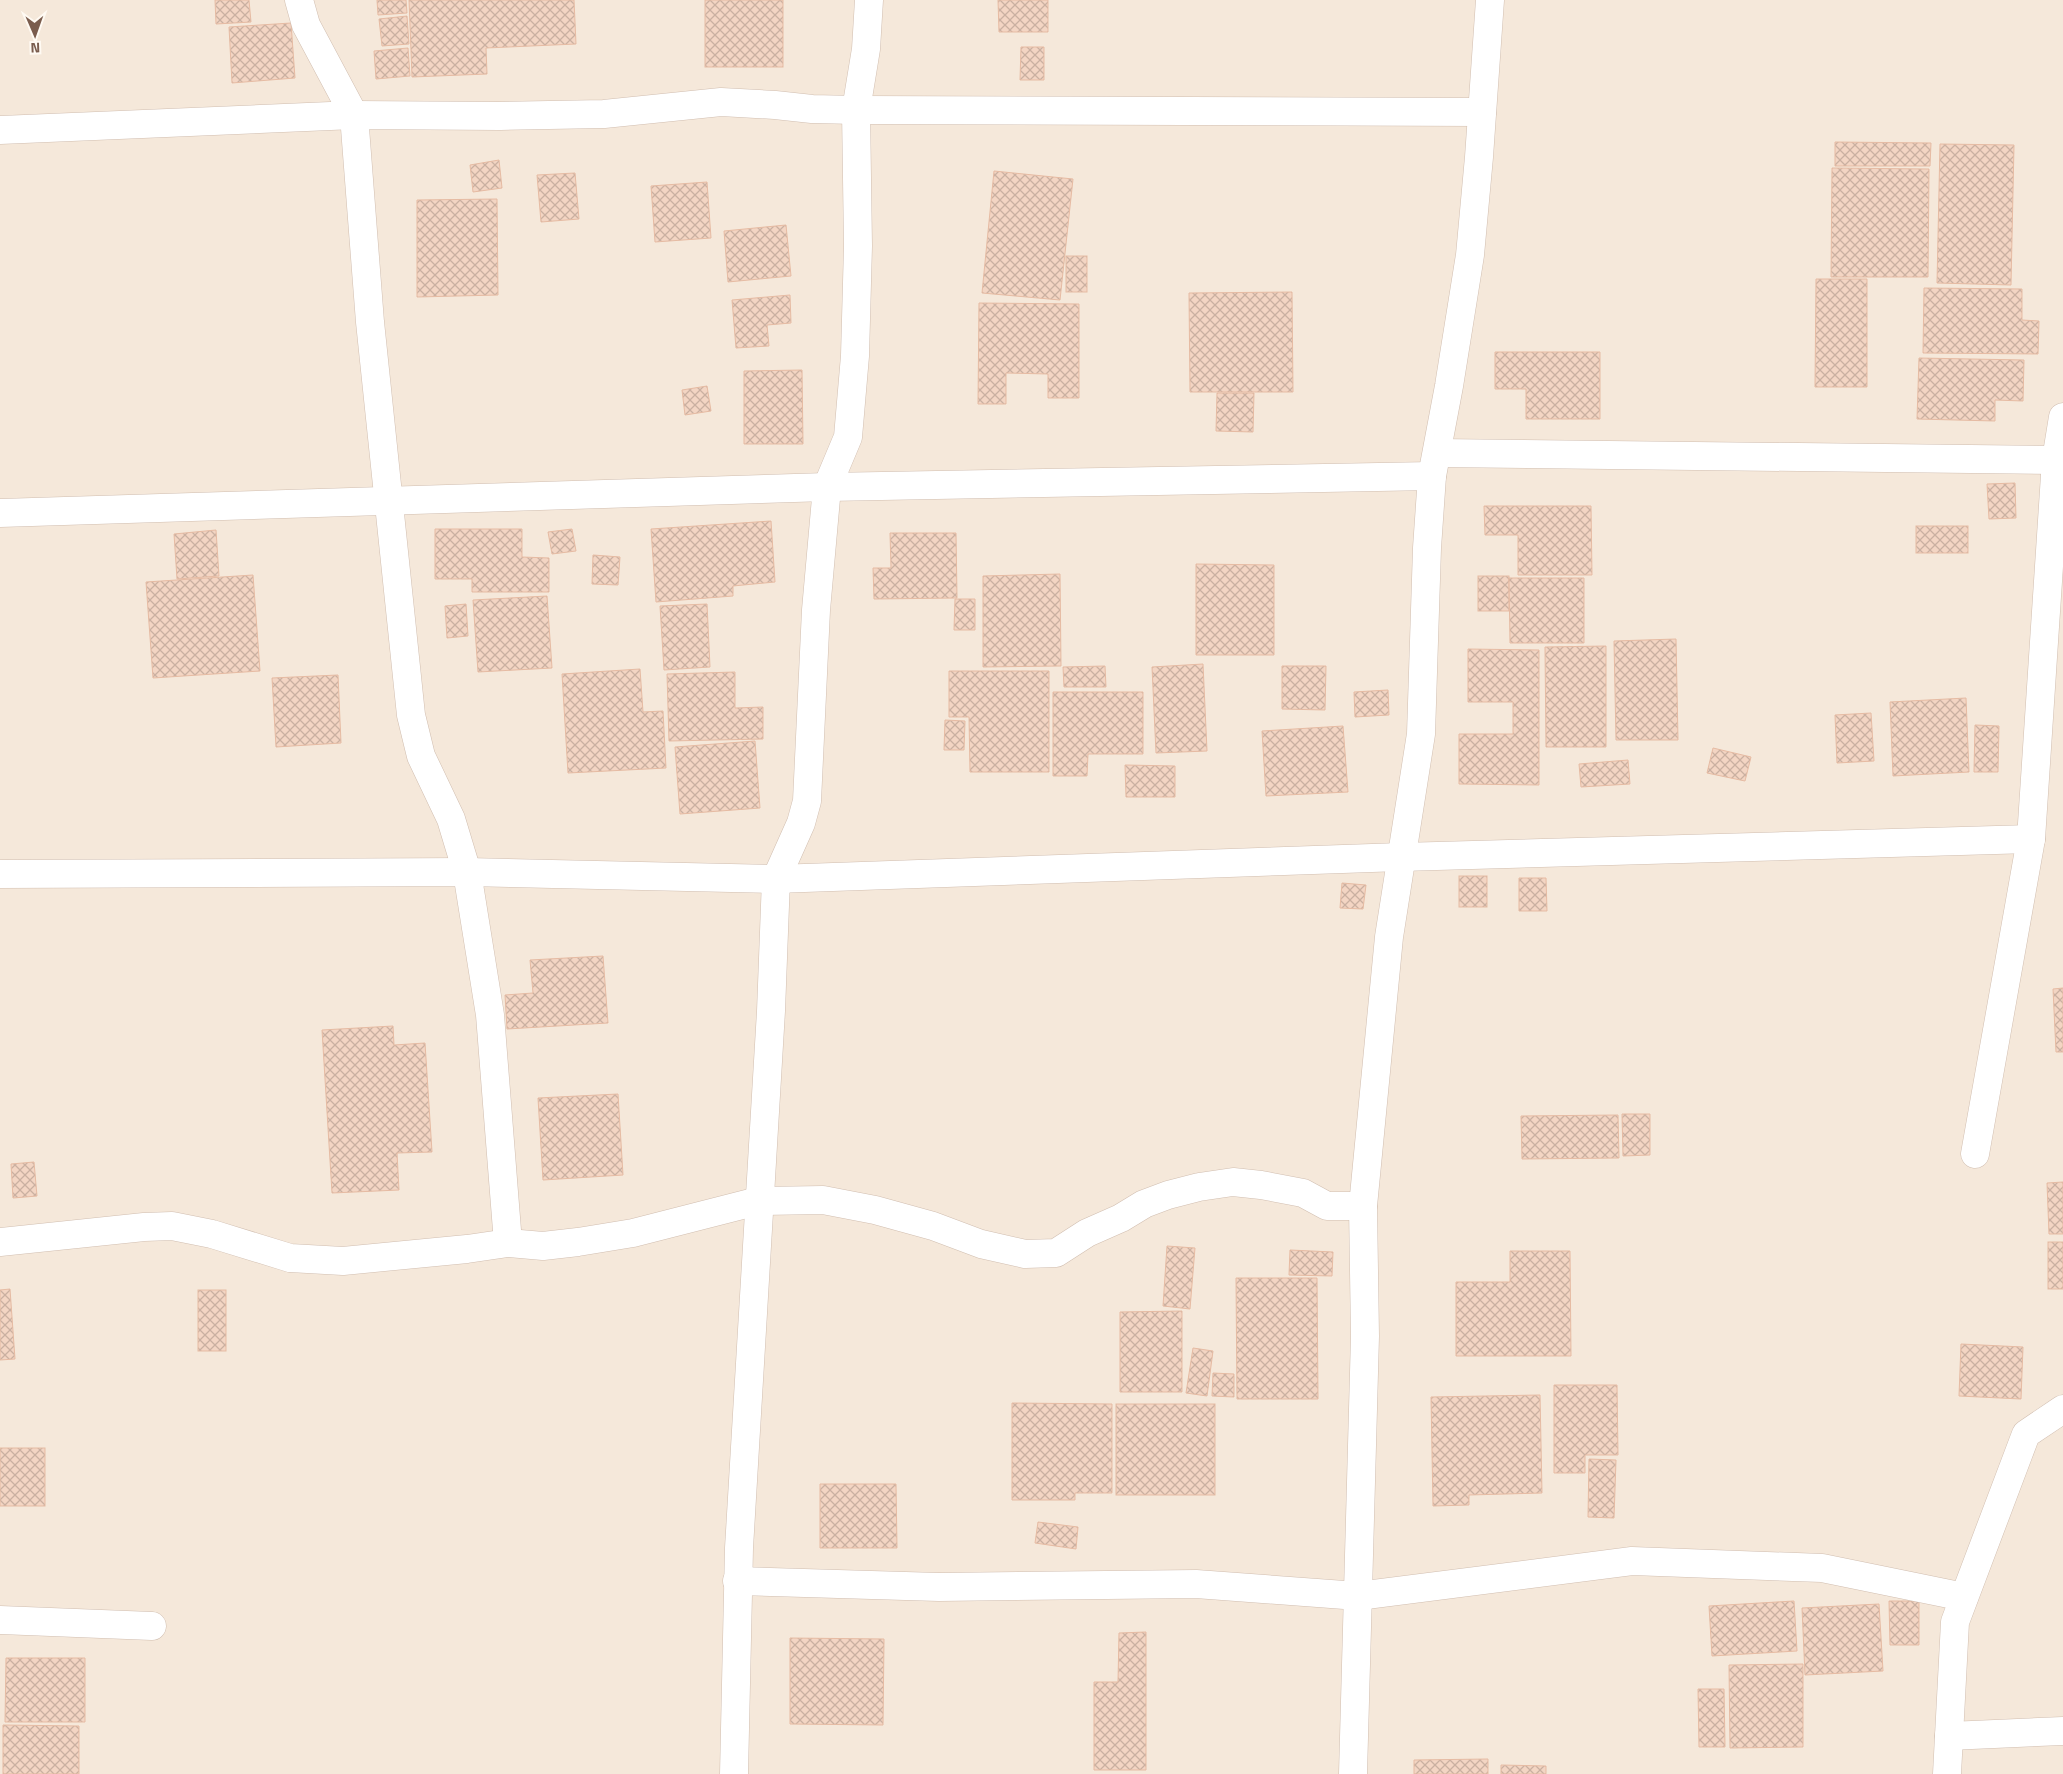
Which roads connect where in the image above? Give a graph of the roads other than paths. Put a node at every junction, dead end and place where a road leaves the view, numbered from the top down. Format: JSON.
{"nodes":[{"id":1,"x":299,"y":0,"type":"edge"},
{"id":2,"x":869,"y":0,"type":"edge"},
{"id":3,"x":1490,"y":0,"type":"edge"},
{"id":4,"x":856,"y":110,"type":"junction"},
{"id":5,"x":1482,"y":112,"type":"junction"},
{"id":6,"x":354,"y":115,"type":"junction"},
{"id":7,"x":0,"y":130,"type":"edge"},
{"id":8,"x":2063,"y":417,"type":"edge"},
{"id":9,"x":2056,"y":460,"type":"junction"},
{"id":10,"x":1434,"y":464,"type":"junction"},
{"id":11,"x":827,"y":487,"type":"junction"},
{"id":12,"x":388,"y":502,"type":"junction"},
{"id":13,"x":0,"y":513,"type":"edge"},
{"id":14,"x":2031,"y":839,"type":"junction"},
{"id":15,"x":1401,"y":857,"type":"junction"},
{"id":16,"x":467,"y":872,"type":"junction"},
{"id":17,"x":0,"y":874,"type":"edge"},
{"id":18,"x":776,"y":878,"type":"junction"},
{"id":19,"x":1975,"y":1154,"type":"dead end"},
{"id":20,"x":758,"y":1201,"type":"junction"},
{"id":21,"x":1363,"y":1206,"type":"junction"},
{"id":22,"x":0,"y":1242,"type":"edge"},
{"id":23,"x":508,"y":1243,"type":"junction"},
{"id":24,"x":2063,"y":1409,"type":"edge"},
{"id":25,"x":738,"y":1581,"type":"junction"},
{"id":26,"x":1358,"y":1596,"type":"junction"},
{"id":27,"x":1964,"y":1597,"type":"junction"},
{"id":28,"x":0,"y":1620,"type":"edge"},
{"id":29,"x":152,"y":1626,"type":"dead end"},
{"id":30,"x":2063,"y":1732,"type":"edge"},
{"id":31,"x":1949,"y":1736,"type":"junction"},
{"id":32,"x":734,"y":1774,"type":"edge"},
{"id":33,"x":1353,"y":1774,"type":"edge"},
{"id":34,"x":1947,"y":1774,"type":"edge"}],
"edges":[{"from":1,"to":6,"type":"street"},
{"from":2,"to":4,"type":"street"},
{"from":3,"to":5,"type":"street"},
{"from":4,"to":5,"type":"street"},
{"from":4,"to":6,"type":"street"},
{"from":4,"to":11,"type":"street"},
{"from":5,"to":10,"type":"street"},
{"from":6,"to":7,"type":"street"},
{"from":6,"to":12,"type":"street"},
{"from":8,"to":9,"type":"street"},
{"from":9,"to":10,"type":"street"},
{"from":9,"to":14,"type":"street"},
{"from":10,"to":11,"type":"street"},
{"from":10,"to":15,"type":"street"},
{"from":11,"to":12,"type":"street"},
{"from":11,"to":18,"type":"street"},
{"from":12,"to":13,"type":"street"},
{"from":12,"to":16,"type":"street"},
{"from":14,"to":15,"type":"street"},
{"from":14,"to":19,"type":"street"},
{"from":15,"to":18,"type":"street"},
{"from":15,"to":21,"type":"street"},
{"from":16,"to":17,"type":"street"},
{"from":16,"to":18,"type":"street"},
{"from":16,"to":23,"type":"street"},
{"from":18,"to":20,"type":"street"},
{"from":20,"to":21,"type":"street"},
{"from":20,"to":23,"type":"street"},
{"from":20,"to":25,"type":"street"},
{"from":21,"to":26,"type":"street"},
{"from":22,"to":23,"type":"street"},
{"from":24,"to":27,"type":"street"},
{"from":25,"to":26,"type":"street"},
{"from":25,"to":32,"type":"street"},
{"from":26,"to":27,"type":"street"},
{"from":26,"to":33,"type":"street"},
{"from":27,"to":31,"type":"street"},
{"from":28,"to":29,"type":"street"},
{"from":30,"to":31,"type":"street"},
{"from":31,"to":34,"type":"street"}]}
